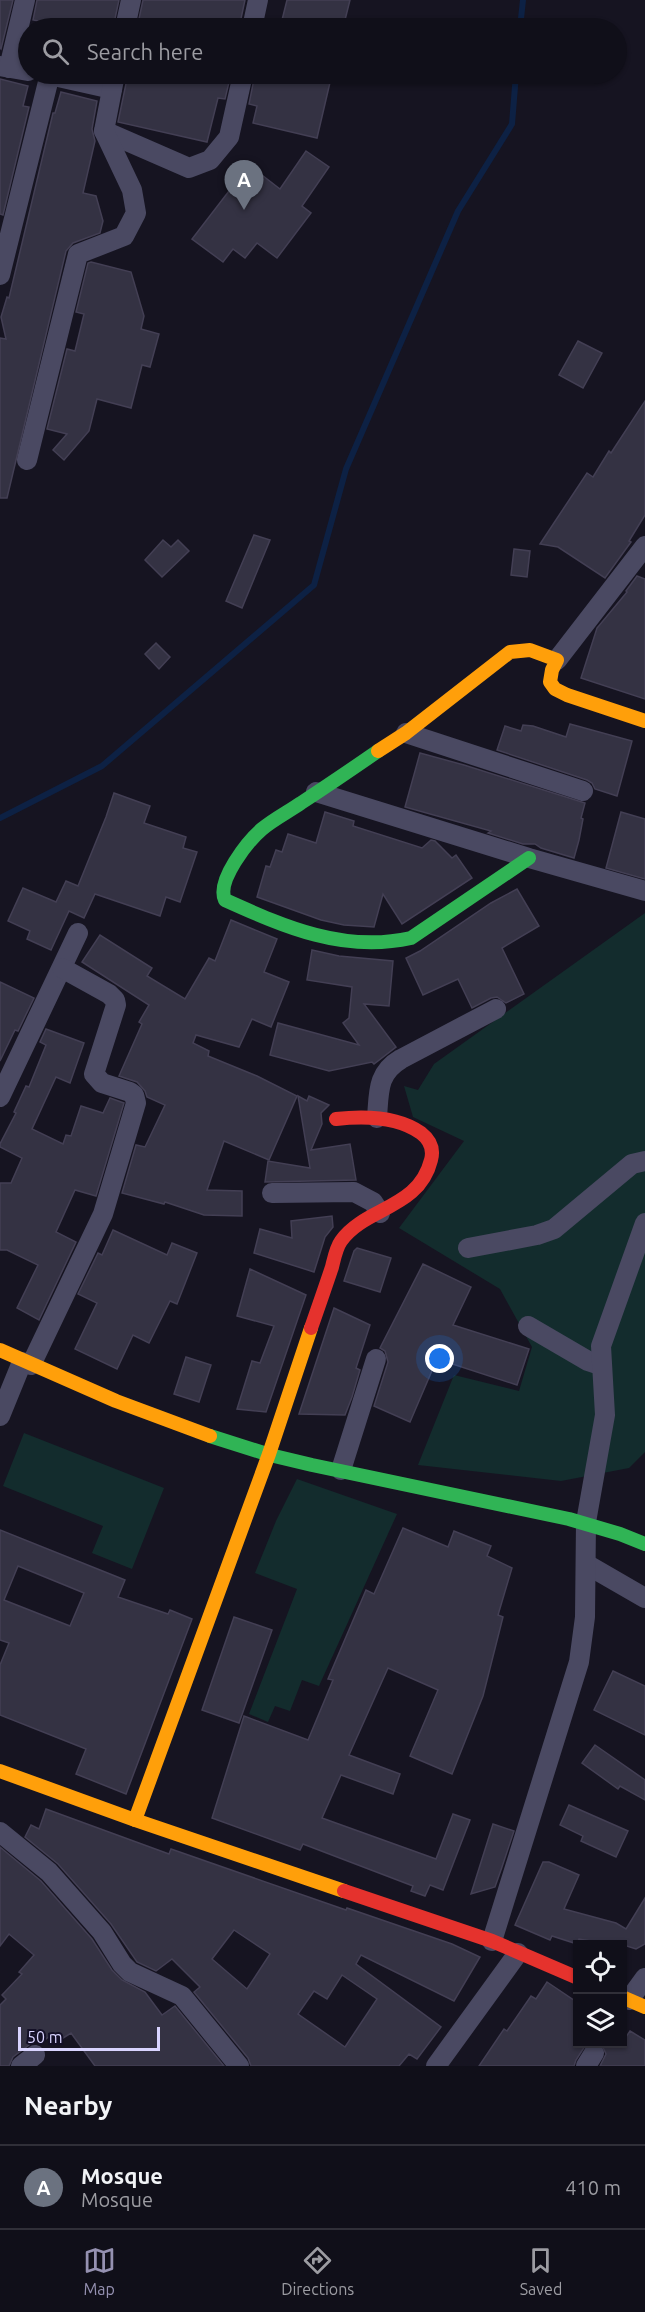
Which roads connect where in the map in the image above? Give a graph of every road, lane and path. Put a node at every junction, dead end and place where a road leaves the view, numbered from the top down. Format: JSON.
{"nodes":[{"id":1,"x":25,"y":0,"type":"edge"},
{"id":2,"x":131,"y":0,"type":"edge"},
{"id":3,"x":258,"y":0,"type":"edge"},
{"id":4,"x":19,"y":18,"type":"edge"},
{"id":5,"x":127,"y":18,"type":"edge"},
{"id":6,"x":254,"y":18,"type":"edge"},
{"id":7,"x":18,"y":22,"type":"edge"},
{"id":8,"x":4,"y":67,"type":"edge"},
{"id":9,"x":47,"y":84,"type":"edge"},
{"id":10,"x":113,"y":84,"type":"edge"},
{"id":11,"x":241,"y":84,"type":"edge"},
{"id":12,"x":104,"y":131,"type":"junction"},
{"id":13,"x":5,"y":232,"type":"edge"},
{"id":14,"x":0,"y":275,"type":"edge"},
{"id":15,"x":27,"y":460,"type":"dead end"},
{"id":16,"x":643,"y":552,"type":"edge"},
{"id":17,"x":557,"y":660,"type":"junction"},
{"id":18,"x":645,"y":721,"type":"edge"},
{"id":19,"x":406,"y":733,"type":"junction"},
{"id":20,"x":583,"y":791,"type":"dead end"},
{"id":21,"x":316,"y":792,"type":"junction"},
{"id":22,"x":529,"y":858,"type":"junction"},
{"id":23,"x":645,"y":891,"type":"edge"},
{"id":24,"x":78,"y":933,"type":"dead end"},
{"id":25,"x":62,"y":968,"type":"junction"},
{"id":26,"x":496,"y":1009,"type":"dead end"},
{"id":27,"x":0,"y":1097,"type":"edge"},
{"id":28,"x":377,"y":1118,"type":"junction"},
{"id":29,"x":336,"y":1119,"type":"dead end"},
{"id":30,"x":645,"y":1161,"type":"edge"},
{"id":31,"x":272,"y":1193,"type":"dead end"},
{"id":32,"x":380,"y":1213,"type":"junction"},
{"id":33,"x":645,"y":1223,"type":"edge"},
{"id":34,"x":468,"y":1248,"type":"dead end"},
{"id":35,"x":528,"y":1326,"type":"dead end"},
{"id":36,"x":0,"y":1350,"type":"edge"},
{"id":37,"x":376,"y":1359,"type":"dead end"},
{"id":38,"x":27,"y":1364,"type":"junction"},
{"id":39,"x":600,"y":1365,"type":"junction"},
{"id":40,"x":0,"y":1416,"type":"edge"},
{"id":41,"x":269,"y":1454,"type":"junction"},
{"id":42,"x":341,"y":1470,"type":"junction"},
{"id":43,"x":586,"y":1522,"type":"junction"},
{"id":44,"x":645,"y":1544,"type":"edge"},
{"id":45,"x":586,"y":1564,"type":"junction"},
{"id":46,"x":645,"y":1598,"type":"edge"},
{"id":47,"x":0,"y":1771,"type":"edge"},
{"id":48,"x":135,"y":1820,"type":"junction"},
{"id":49,"x":0,"y":1832,"type":"edge"},
{"id":50,"x":492,"y":1941,"type":"junction"},
{"id":51,"x":519,"y":1953,"type":"junction"},
{"id":52,"x":573,"y":1976,"type":"edge"},
{"id":53,"x":645,"y":1978,"type":"edge"},
{"id":54,"x":632,"y":2002,"type":"edge"},
{"id":55,"x":239,"y":2066,"type":"edge"},
{"id":56,"x":436,"y":2066,"type":"edge"}],
"edges":[{"from":1,"to":4,"type":"street"},
{"from":2,"to":5,"type":"street"},
{"from":3,"to":6,"type":"street"},
{"from":7,"to":8,"type":"street"},
{"from":9,"to":13,"type":"street"},
{"from":10,"to":12,"type":"street"},
{"from":11,"to":12,"type":"street"},
{"from":12,"to":15,"type":"street"},
{"from":13,"to":14,"type":"street"},
{"from":16,"to":17,"type":"street"},
{"from":17,"to":18,"type":"street"},
{"from":17,"to":19,"type":"street"},
{"from":19,"to":20,"type":"street"},
{"from":19,"to":21,"type":"street"},
{"from":21,"to":22,"type":"street"},
{"from":21,"to":22,"type":"street"},
{"from":22,"to":23,"type":"street"},
{"from":24,"to":25,"type":"street"},
{"from":25,"to":27,"type":"street"},
{"from":25,"to":38,"type":"street"},
{"from":26,"to":28,"type":"street"},
{"from":28,"to":29,"type":"street"},
{"from":28,"to":32,"type":"street"},
{"from":30,"to":34,"type":"street"},
{"from":31,"to":32,"type":"street"},
{"from":32,"to":41,"type":"street"},
{"from":33,"to":39,"type":"street"},
{"from":35,"to":39,"type":"street"},
{"from":36,"to":38,"type":"street"},
{"from":37,"to":42,"type":"street"},
{"from":38,"to":40,"type":"street"},
{"from":38,"to":41,"type":"street"},
{"from":39,"to":43,"type":"street"},
{"from":41,"to":42,"type":"street"},
{"from":41,"to":48,"type":"street"},
{"from":42,"to":43,"type":"street"},
{"from":43,"to":44,"type":"street"},
{"from":43,"to":45,"type":"street"},
{"from":45,"to":46,"type":"street"},
{"from":45,"to":50,"type":"street"},
{"from":47,"to":48,"type":"street"},
{"from":48,"to":50,"type":"street"},
{"from":49,"to":55,"type":"street"},
{"from":50,"to":51,"type":"street"},
{"from":51,"to":52,"type":"street"},
{"from":51,"to":56,"type":"street"},
{"from":53,"to":54,"type":"street"}]}
